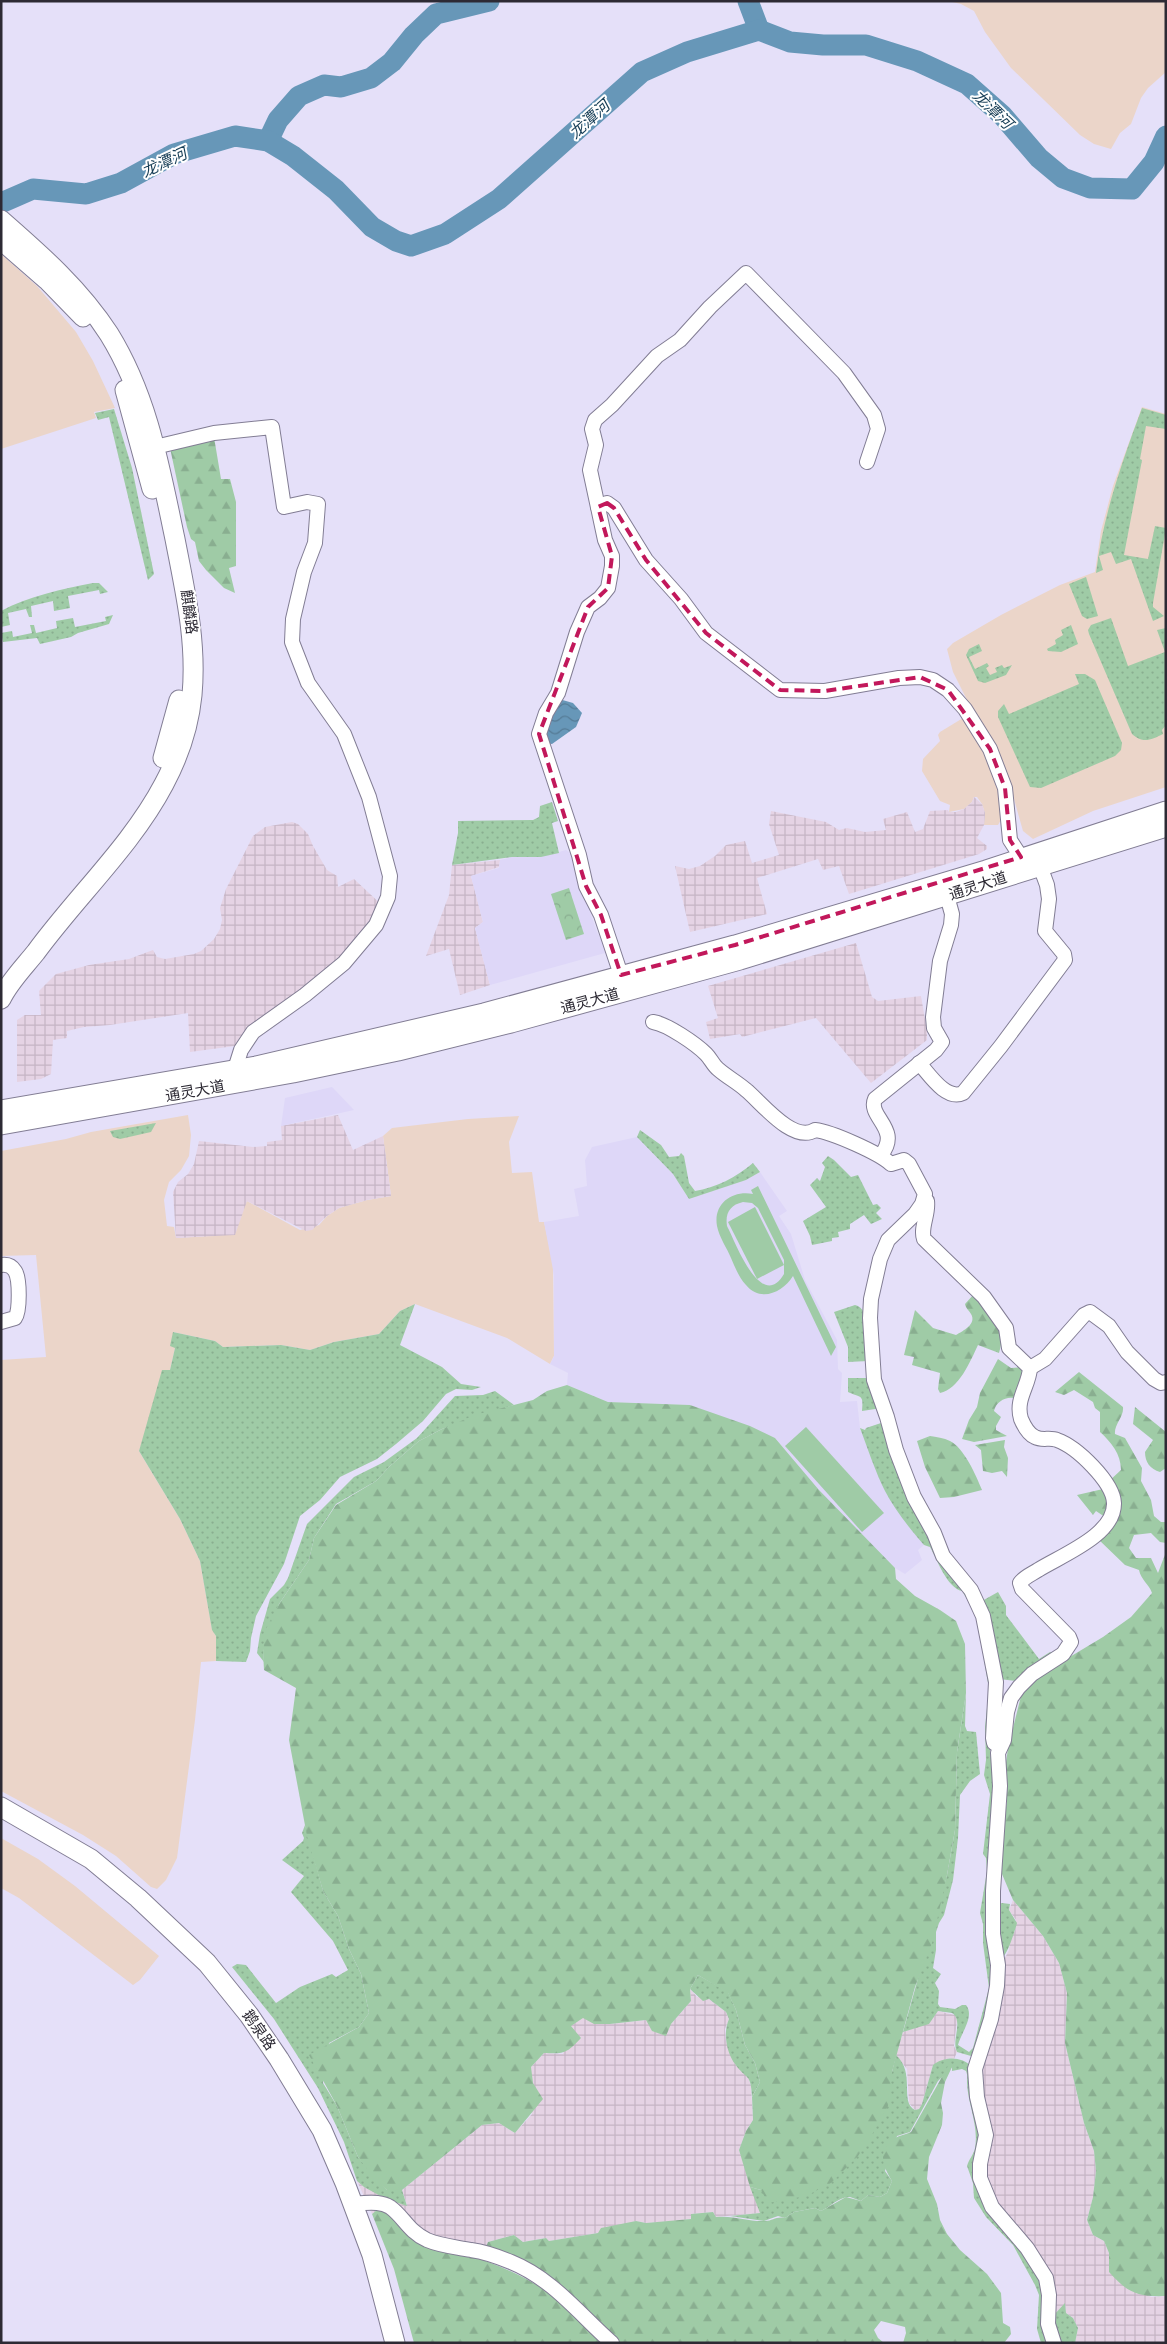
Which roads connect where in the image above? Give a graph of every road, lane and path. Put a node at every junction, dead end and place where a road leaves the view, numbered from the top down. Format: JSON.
{"nodes":[{"id":1,"x":4,"y":233,"type":"edge"},
{"id":2,"x":155,"y":447,"type":"junction"},
{"id":3,"x":867,"y":462,"type":"dead end"},
{"id":4,"x":598,"y":507,"type":"junction"},
{"id":5,"x":1166,"y":811,"type":"edge"},
{"id":6,"x":1166,"y":827,"type":"edge"},
{"id":7,"x":1021,"y":857,"type":"junction"},
{"id":8,"x":1040,"y":866,"type":"junction"},
{"id":9,"x":947,"y":896,"type":"junction"},
{"id":10,"x":621,"y":975,"type":"junction"},
{"id":11,"x":1,"y":978,"type":"edge"},
{"id":12,"x":1,"y":999,"type":"edge"},
{"id":13,"x":653,"y":1022,"type":"dead end"},
{"id":14,"x":919,"y":1063,"type":"junction"},
{"id":15,"x":235,"y":1069,"type":"junction"},
{"id":16,"x":1,"y":1110,"type":"edge"},
{"id":17,"x":1,"y":1126,"type":"edge"},
{"id":18,"x":881,"y":1155,"type":"junction"},
{"id":19,"x":924,"y":1199,"type":"junction"},
{"id":20,"x":1,"y":1264,"type":"edge"},
{"id":21,"x":1,"y":1322,"type":"edge"},
{"id":22,"x":1030,"y":1368,"type":"junction"},
{"id":23,"x":1166,"y":1382,"type":"edge"},
{"id":24,"x":1000,"y":1747,"type":"junction"},
{"id":25,"x":1,"y":1807,"type":"edge"},
{"id":26,"x":1,"y":1820,"type":"edge"},
{"id":27,"x":352,"y":2203,"type":"junction"},
{"id":28,"x":384,"y":2343,"type":"edge"},
{"id":29,"x":395,"y":2343,"type":"edge"},
{"id":30,"x":612,"y":2343,"type":"edge"},
{"id":31,"x":1054,"y":2343,"type":"edge"}],
"edges":[{"from":1,"to":2,"type":"main road","name":"麒麟路"},
{"from":1,"to":11,"type":"main road","name":"麒麟路"},
{"from":2,"to":12,"type":"main road","name":"麒麟路"},
{"from":2,"to":15,"type":"street"},
{"from":3,"to":4,"type":"street"},
{"from":4,"to":7,"type":"street"},
{"from":4,"to":10,"type":"street"},
{"from":5,"to":7,"type":"main road","name":"通灵大道"},
{"from":6,"to":8,"type":"main road","name":"通灵大道"},
{"from":7,"to":10,"type":"main road","name":"通灵大道"},
{"from":8,"to":9,"type":"main road","name":"通灵大道"},
{"from":8,"to":14,"type":"street"},
{"from":9,"to":14,"type":"street"},
{"from":9,"to":17,"type":"main road","name":"通灵大道"},
{"from":10,"to":15,"type":"main road","name":"通灵大道"},
{"from":13,"to":18,"type":"street"},
{"from":14,"to":18,"type":"street"},
{"from":15,"to":16,"type":"main road","name":"通灵大道"},
{"from":18,"to":19,"type":"street"},
{"from":19,"to":22,"type":"street"},
{"from":19,"to":24,"type":"street"},
{"from":20,"to":21,"type":"street"},
{"from":22,"to":23,"type":"street"},
{"from":22,"to":24,"type":"street"},
{"from":24,"to":31,"type":"street"},
{"from":25,"to":27,"type":"main road","name":"鹅泉路"},
{"from":26,"to":28,"type":"main road","name":"鹅泉路"},
{"from":27,"to":29,"type":"main road","name":"鹅泉路"},
{"from":27,"to":30,"type":"street"}]}
